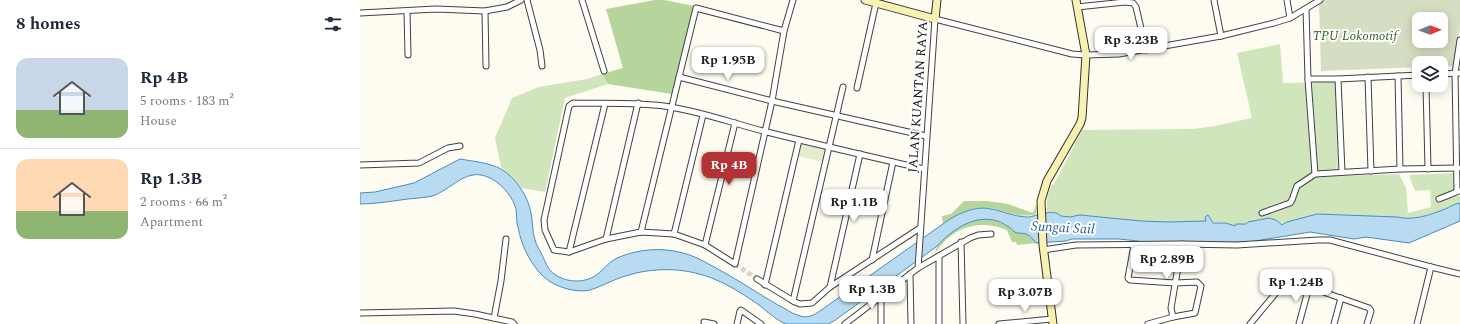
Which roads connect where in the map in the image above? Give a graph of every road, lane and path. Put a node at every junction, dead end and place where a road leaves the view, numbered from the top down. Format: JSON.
{"nodes":[{"id":1,"x":521,"y":0,"type":"edge"},
{"id":2,"x":527,"y":0,"type":"edge"},
{"id":3,"x":582,"y":0,"type":"edge"},
{"id":4,"x":793,"y":0,"type":"edge"},
{"id":5,"x":865,"y":0,"type":"edge"},
{"id":6,"x":937,"y":0,"type":"edge"},
{"id":7,"x":1214,"y":0,"type":"edge"},
{"id":8,"x":1287,"y":0,"type":"edge"},
{"id":9,"x":1320,"y":0,"type":"edge"},
{"id":10,"x":876,"y":3,"type":"junction"},
{"id":11,"x":1076,"y":3,"type":"edge"},
{"id":12,"x":1306,"y":9,"type":"junction"},
{"id":13,"x":485,"y":10,"type":"junction"},
{"id":14,"x":407,"y":11,"type":"junction"},
{"id":15,"x":360,"y":14,"type":"edge"},
{"id":16,"x":1290,"y":18,"type":"junction"},
{"id":17,"x":935,"y":19,"type":"junction"},
{"id":18,"x":784,"y":31,"type":"junction"},
{"id":19,"x":1220,"y":36,"type":"junction"},
{"id":20,"x":1460,"y":40,"type":"edge"},
{"id":21,"x":1146,"y":50,"type":"junction"},
{"id":22,"x":1459,"y":51,"type":"edge"},
{"id":23,"x":408,"y":55,"type":"dead end"},
{"id":24,"x":1086,"y":55,"type":"junction"},
{"id":25,"x":486,"y":66,"type":"dead end"},
{"id":26,"x":542,"y":66,"type":"dead end"},
{"id":27,"x":604,"y":71,"type":"dead end"},
{"id":28,"x":1458,"y":73,"type":"edge"},
{"id":29,"x":1448,"y":74,"type":"edge"},
{"id":30,"x":1412,"y":75,"type":"edge"},
{"id":31,"x":1398,"y":76,"type":"junction"},
{"id":32,"x":679,"y":77,"type":"junction"},
{"id":33,"x":1368,"y":77,"type":"junction"},
{"id":34,"x":1308,"y":79,"type":"junction"},
{"id":35,"x":1338,"y":79,"type":"junction"},
{"id":36,"x":843,"y":87,"type":"dead end"},
{"id":37,"x":857,"y":88,"type":"dead end"},
{"id":38,"x":1426,"y":92,"type":"edge"},
{"id":39,"x":772,"y":101,"type":"junction"},
{"id":40,"x":638,"y":103,"type":"junction"},
{"id":41,"x":604,"y":104,"type":"junction"},
{"id":42,"x":671,"y":107,"type":"junction"},
{"id":43,"x":703,"y":115,"type":"junction"},
{"id":44,"x":836,"y":116,"type":"junction"},
{"id":45,"x":735,"y":123,"type":"junction"},
{"id":46,"x":765,"y":132,"type":"junction"},
{"id":47,"x":926,"y":136,"type":"junction"},
{"id":48,"x":799,"y":140,"type":"junction"},
{"id":49,"x":460,"y":146,"type":"dead end"},
{"id":50,"x":829,"y":147,"type":"junction"},
{"id":51,"x":860,"y":154,"type":"junction"},
{"id":52,"x":893,"y":162,"type":"junction"},
{"id":53,"x":360,"y":165,"type":"edge"},
{"id":54,"x":1458,"y":168,"type":"junction"},
{"id":55,"x":924,"y":169,"type":"junction"},
{"id":56,"x":1400,"y":169,"type":"junction"},
{"id":57,"x":1428,"y":169,"type":"junction"},
{"id":58,"x":1371,"y":171,"type":"junction"},
{"id":59,"x":1342,"y":172,"type":"junction"},
{"id":60,"x":1315,"y":174,"type":"junction"},
{"id":61,"x":1459,"y":191,"type":"edge"},
{"id":62,"x":1439,"y":199,"type":"dead end"},
{"id":63,"x":1262,"y":213,"type":"dead end"},
{"id":64,"x":920,"y":228,"type":"junction"},
{"id":65,"x":641,"y":232,"type":"junction"},
{"id":66,"x":674,"y":234,"type":"junction"},
{"id":67,"x":991,"y":234,"type":"dead end"},
{"id":68,"x":506,"y":239,"type":"dead end"},
{"id":69,"x":606,"y":239,"type":"junction"},
{"id":70,"x":961,"y":242,"type":"junction"},
{"id":71,"x":1182,"y":244,"type":"junction"},
{"id":72,"x":705,"y":245,"type":"junction"},
{"id":73,"x":1134,"y":245,"type":"junction"},
{"id":74,"x":1043,"y":248,"type":"junction"},
{"id":75,"x":569,"y":252,"type":"junction"},
{"id":76,"x":939,"y":256,"type":"junction"},
{"id":77,"x":872,"y":260,"type":"junction"},
{"id":78,"x":918,"y":266,"type":"junction"},
{"id":79,"x":1431,"y":267,"type":"junction"},
{"id":80,"x":910,"y":274,"type":"junction"},
{"id":81,"x":1460,"y":274,"type":"edge"},
{"id":82,"x":757,"y":279,"type":"tunnel mouth"},
{"id":83,"x":1175,"y":282,"type":"junction"},
{"id":84,"x":765,"y":285,"type":"junction"},
{"id":85,"x":1309,"y":287,"type":"junction"},
{"id":86,"x":830,"y":288,"type":"junction"},
{"id":87,"x":880,"y":296,"type":"junction"},
{"id":88,"x":1341,"y":298,"type":"junction"},
{"id":89,"x":793,"y":301,"type":"junction"},
{"id":90,"x":360,"y":313,"type":"edge"},
{"id":91,"x":1172,"y":317,"type":"junction"},
{"id":92,"x":494,"y":318,"type":"junction"},
{"id":93,"x":704,"y":322,"type":"dead end"},
{"id":94,"x":1052,"y":322,"type":"edge"},
{"id":95,"x":514,"y":324,"type":"edge"},
{"id":96,"x":714,"y":324,"type":"edge"},
{"id":97,"x":737,"y":324,"type":"edge"},
{"id":98,"x":761,"y":324,"type":"edge"},
{"id":99,"x":845,"y":324,"type":"edge"},
{"id":100,"x":881,"y":324,"type":"edge"},
{"id":101,"x":911,"y":324,"type":"edge"},
{"id":102,"x":939,"y":324,"type":"edge"},
{"id":103,"x":963,"y":324,"type":"edge"},
{"id":104,"x":999,"y":324,"type":"edge"},
{"id":105,"x":1148,"y":324,"type":"edge"},
{"id":106,"x":1250,"y":324,"type":"edge"},
{"id":107,"x":1299,"y":324,"type":"edge"},
{"id":108,"x":1334,"y":324,"type":"edge"},
{"id":109,"x":1367,"y":324,"type":"edge"},
{"id":110,"x":1417,"y":324,"type":"edge"}],
"edges":[{"from":1,"to":13,"type":"street"},
{"from":2,"to":26,"type":"street"},
{"from":3,"to":27,"type":"street"},
{"from":4,"to":18,"type":"street"},
{"from":5,"to":10,"type":"street"},
{"from":6,"to":17,"type":"street","name":"JALAN KUANTAN RAYA"},
{"from":7,"to":19,"type":"street"},
{"from":8,"to":16,"type":"street"},
{"from":9,"to":12,"type":"street"},
{"from":10,"to":17,"type":"street"},
{"from":10,"to":37,"type":"street"},
{"from":11,"to":21,"type":"street"},
{"from":11,"to":24,"type":"street"},
{"from":12,"to":16,"type":"street"},
{"from":12,"to":34,"type":"street"},
{"from":13,"to":14,"type":"street"},
{"from":13,"to":25,"type":"street"},
{"from":14,"to":15,"type":"street"},
{"from":14,"to":23,"type":"street"},
{"from":16,"to":19,"type":"street"},
{"from":17,"to":24,"type":"street"},
{"from":17,"to":47,"type":"street","name":"JALAN KUANTAN RAYA"},
{"from":18,"to":32,"type":"street"},
{"from":18,"to":39,"type":"street"},
{"from":19,"to":21,"type":"street"},
{"from":20,"to":22,"type":"street"},
{"from":21,"to":24,"type":"street"},
{"from":22,"to":28,"type":"street"},
{"from":24,"to":74,"type":"street"},
{"from":28,"to":29,"type":"street"},
{"from":28,"to":54,"type":"street"},
{"from":30,"to":31,"type":"street"},
{"from":31,"to":33,"type":"street"},
{"from":31,"to":56,"type":"street"},
{"from":32,"to":39,"type":"street"},
{"from":32,"to":42,"type":"street"},
{"from":33,"to":35,"type":"street"},
{"from":33,"to":58,"type":"street"},
{"from":34,"to":35,"type":"street"},
{"from":34,"to":60,"type":"street"},
{"from":35,"to":59,"type":"street"},
{"from":36,"to":44,"type":"street"},
{"from":38,"to":57,"type":"street"},
{"from":39,"to":44,"type":"street"},
{"from":39,"to":46,"type":"street"},
{"from":40,"to":41,"type":"street"},
{"from":40,"to":42,"type":"street"},
{"from":40,"to":69,"type":"street"},
{"from":41,"to":75,"type":"street"},
{"from":41,"to":75,"type":"street"},
{"from":42,"to":43,"type":"street"},
{"from":42,"to":65,"type":"street"},
{"from":43,"to":45,"type":"street"},
{"from":43,"to":66,"type":"street"},
{"from":44,"to":47,"type":"street"},
{"from":44,"to":50,"type":"street"},
{"from":45,"to":46,"type":"street"},
{"from":45,"to":72,"type":"street"},
{"from":46,"to":48,"type":"street"},
{"from":46,"to":72,"type":"street"},
{"from":47,"to":55,"type":"street","name":"JALAN KUANTAN RAYA"},
{"from":48,"to":50,"type":"street"},
{"from":48,"to":84,"type":"street"},
{"from":49,"to":53,"type":"street"},
{"from":50,"to":51,"type":"street"},
{"from":50,"to":89,"type":"street"},
{"from":51,"to":52,"type":"street"},
{"from":51,"to":86,"type":"street"},
{"from":52,"to":55,"type":"street"},
{"from":52,"to":77,"type":"street"},
{"from":54,"to":57,"type":"street"},
{"from":54,"to":61,"type":"street"},
{"from":55,"to":64,"type":"street","name":"JALAN KUANTAN RAYA"},
{"from":56,"to":57,"type":"street"},
{"from":56,"to":58,"type":"street"},
{"from":58,"to":59,"type":"street"},
{"from":59,"to":60,"type":"street"},
{"from":60,"to":63,"type":"street"},
{"from":61,"to":62,"type":"street"},
{"from":64,"to":77,"type":"street"},
{"from":64,"to":78,"type":"street","name":"JALAN KUANTAN RAYA"},
{"from":65,"to":66,"type":"street"},
{"from":65,"to":69,"type":"street"},
{"from":66,"to":72,"type":"street"},
{"from":67,"to":70,"type":"street"},
{"from":68,"to":92,"type":"street"},
{"from":69,"to":75,"type":"street"},
{"from":70,"to":76,"type":"street"},
{"from":70,"to":103,"type":"street"},
{"from":71,"to":73,"type":"street"},
{"from":71,"to":79,"type":"street"},
{"from":71,"to":83,"type":"street"},
{"from":73,"to":74,"type":"street"},
{"from":73,"to":83,"type":"street"},
{"from":74,"to":94,"type":"street"},
{"from":76,"to":78,"type":"street"},
{"from":76,"to":102,"type":"street"},
{"from":77,"to":86,"type":"street"},
{"from":78,"to":80,"type":"street"},
{"from":79,"to":81,"type":"street"},
{"from":79,"to":110,"type":"street"},
{"from":80,"to":87,"type":"street"},
{"from":80,"to":101,"type":"street"},
{"from":82,"to":84,"type":"street"},
{"from":83,"to":91,"type":"street"},
{"from":83,"to":91,"type":"street"},
{"from":84,"to":89,"type":"street"},
{"from":85,"to":88,"type":"street"},
{"from":85,"to":106,"type":"street"},
{"from":85,"to":107,"type":"street"},
{"from":86,"to":89,"type":"street"},
{"from":87,"to":99,"type":"street"},
{"from":87,"to":100,"type":"street"},
{"from":88,"to":108,"type":"street"},
{"from":88,"to":109,"type":"street"},
{"from":90,"to":92,"type":"street"},
{"from":91,"to":105,"type":"street"},
{"from":92,"to":95,"type":"street"},
{"from":93,"to":96,"type":"street"},
{"from":94,"to":104,"type":"street"},
{"from":97,"to":98,"type":"street"}]}
